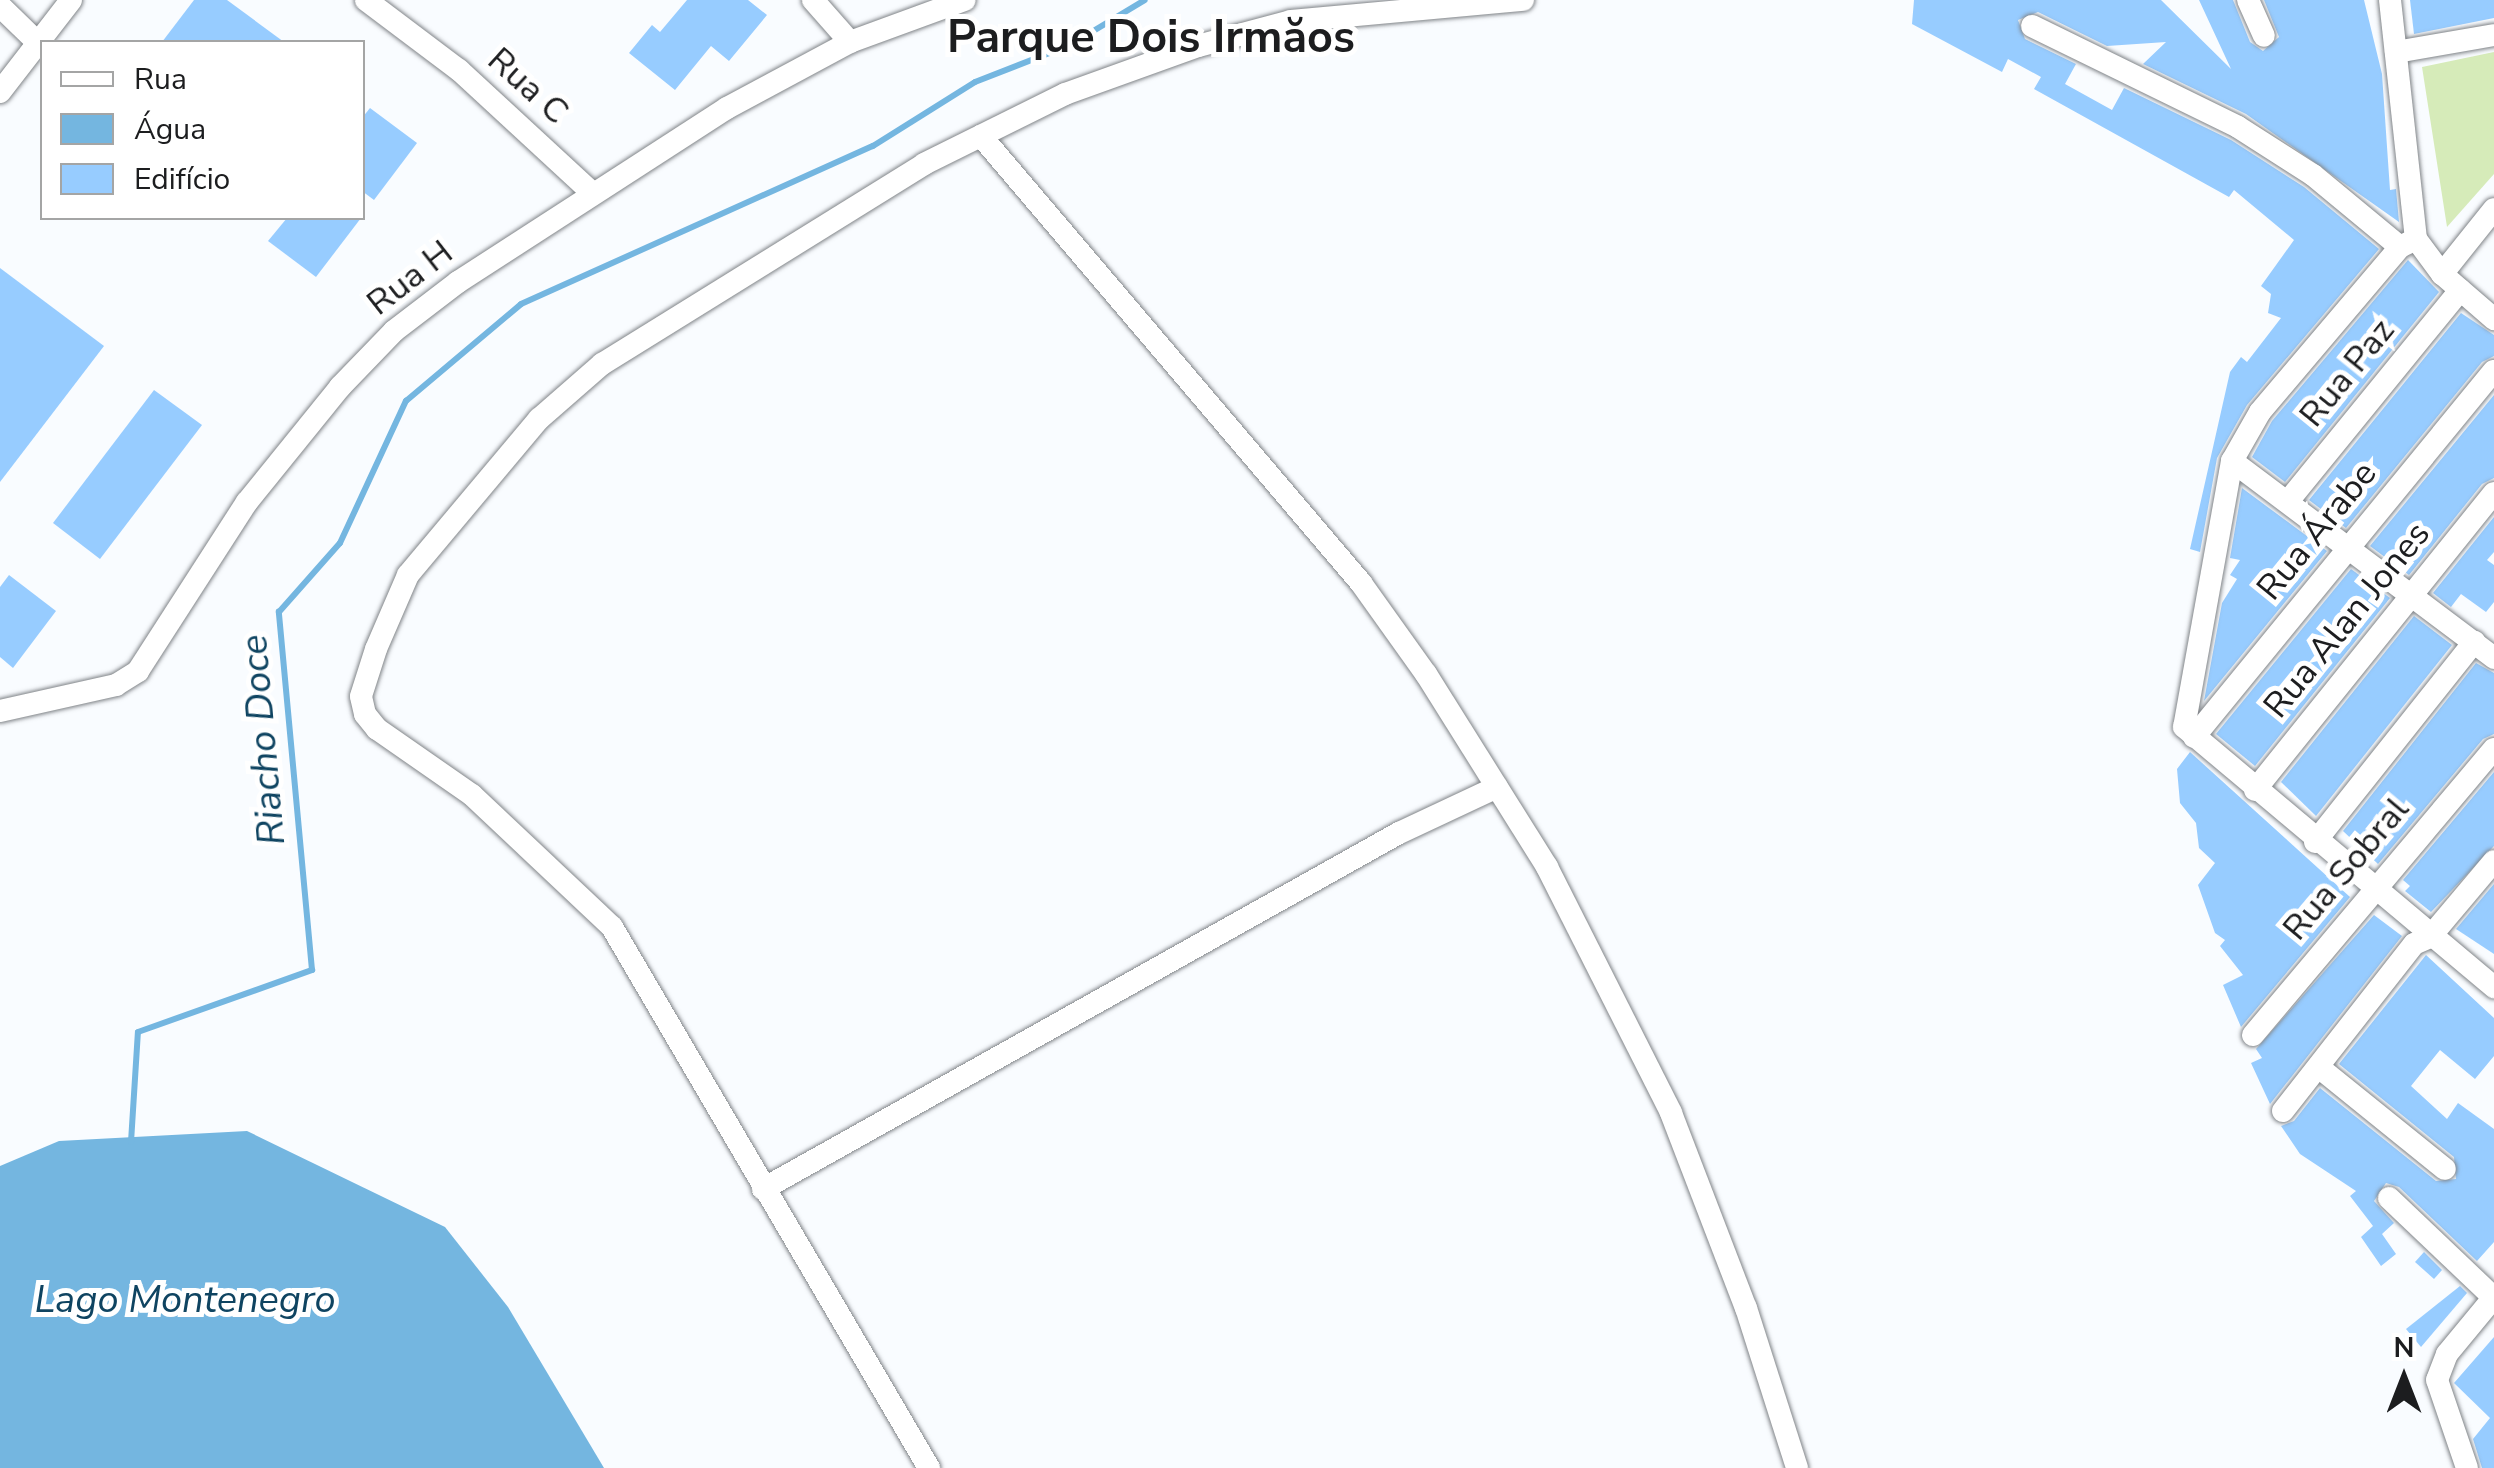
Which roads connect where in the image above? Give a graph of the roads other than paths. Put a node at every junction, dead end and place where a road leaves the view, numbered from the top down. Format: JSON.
{"nodes":[{"id":1,"x":72,"y":0,"type":"edge"},
{"id":2,"x":366,"y":0,"type":"edge"},
{"id":3,"x":814,"y":0,"type":"edge"},
{"id":4,"x":965,"y":0,"type":"edge"},
{"id":5,"x":1523,"y":0,"type":"edge"},
{"id":6,"x":2248,"y":0,"type":"edge"},
{"id":7,"x":2390,"y":0,"type":"edge"},
{"id":8,"x":0,"y":6,"type":"edge"},
{"id":9,"x":2032,"y":26,"type":"dead end"},
{"id":10,"x":2494,"y":34,"type":"edge"},
{"id":11,"x":2264,"y":36,"type":"dead end"},
{"id":12,"x":40,"y":40,"type":"edge"},
{"id":13,"x":40,"y":40,"type":"edge"},
{"id":14,"x":850,"y":42,"type":"junction"},
{"id":15,"x":38,"y":43,"type":"junction"},
{"id":16,"x":2396,"y":52,"type":"junction"},
{"id":17,"x":0,"y":92,"type":"edge"},
{"id":18,"x":981,"y":136,"type":"junction"},
{"id":19,"x":591,"y":192,"type":"junction"},
{"id":20,"x":2494,"y":210,"type":"edge"},
{"id":21,"x":2408,"y":243,"type":"junction"},
{"id":22,"x":2442,"y":274,"type":"junction"},
{"id":23,"x":2460,"y":290,"type":"junction"},
{"id":24,"x":2494,"y":319,"type":"edge"},
{"id":25,"x":2494,"y":370,"type":"edge"},
{"id":26,"x":2232,"y":461,"type":"junction"},
{"id":27,"x":2494,"y":494,"type":"edge"},
{"id":28,"x":2289,"y":500,"type":"junction"},
{"id":29,"x":2350,"y":545,"type":"junction"},
{"id":30,"x":2414,"y":593,"type":"junction"},
{"id":31,"x":2474,"y":642,"type":"junction"},
{"id":32,"x":2494,"y":658,"type":"edge"},
{"id":33,"x":0,"y":711,"type":"edge"},
{"id":34,"x":2189,"y":732,"type":"junction"},
{"id":35,"x":2494,"y":749,"type":"edge"},
{"id":36,"x":1496,"y":787,"type":"junction"},
{"id":37,"x":2255,"y":790,"type":"junction"},
{"id":38,"x":2315,"y":842,"type":"junction"},
{"id":39,"x":2494,"y":862,"type":"edge"},
{"id":40,"x":2373,"y":890,"type":"junction"},
{"id":41,"x":2430,"y":936,"type":"junction"},
{"id":42,"x":2494,"y":988,"type":"edge"},
{"id":43,"x":2252,"y":1035,"type":"dead end"},
{"id":44,"x":2321,"y":1069,"type":"junction"},
{"id":45,"x":2283,"y":1111,"type":"dead end"},
{"id":46,"x":2445,"y":1169,"type":"dead end"},
{"id":47,"x":764,"y":1189,"type":"junction"},
{"id":48,"x":2389,"y":1198,"type":"dead end"},
{"id":49,"x":2494,"y":1298,"type":"edge"},
{"id":50,"x":929,"y":1468,"type":"edge"},
{"id":51,"x":1798,"y":1468,"type":"edge"},
{"id":52,"x":2468,"y":1468,"type":"edge"}],
"edges":[{"from":1,"to":13,"type":"street"},
{"from":2,"to":19,"type":"street","name":"Rua C"},
{"from":3,"to":14,"type":"street"},
{"from":4,"to":14,"type":"street","name":"Rua H"},
{"from":5,"to":18,"type":"street"},
{"from":6,"to":11,"type":"street"},
{"from":7,"to":16,"type":"street"},
{"from":8,"to":15,"type":"street"},
{"from":9,"to":21,"type":"street"},
{"from":10,"to":16,"type":"street"},
{"from":12,"to":15,"type":"street"},
{"from":14,"to":19,"type":"street","name":"Rua H"},
{"from":15,"to":17,"type":"street"},
{"from":16,"to":21,"type":"street"},
{"from":18,"to":36,"type":"street"},
{"from":18,"to":47,"type":"street"},
{"from":19,"to":33,"type":"street","name":"Rua H"},
{"from":20,"to":22,"type":"street"},
{"from":21,"to":22,"type":"street"},
{"from":21,"to":26,"type":"street"},
{"from":22,"to":23,"type":"street"},
{"from":23,"to":24,"type":"street"},
{"from":23,"to":28,"type":"street","name":"Rua Paz"},
{"from":25,"to":29,"type":"street","name":"Rua Árabe"},
{"from":26,"to":28,"type":"street"},
{"from":26,"to":34,"type":"street"},
{"from":27,"to":30,"type":"street","name":"Rua Alan Jones"},
{"from":28,"to":29,"type":"street"},
{"from":29,"to":30,"type":"street"},
{"from":29,"to":34,"type":"street","name":"Rua Árabe"},
{"from":30,"to":31,"type":"street"},
{"from":30,"to":37,"type":"street","name":"Rua Alan Jones"},
{"from":31,"to":32,"type":"street"},
{"from":31,"to":38,"type":"street"},
{"from":34,"to":37,"type":"street"},
{"from":35,"to":40,"type":"street","name":"Rua Sobral"},
{"from":36,"to":47,"type":"street"},
{"from":36,"to":51,"type":"street"},
{"from":37,"to":38,"type":"street"},
{"from":38,"to":40,"type":"street"},
{"from":39,"to":41,"type":"street"},
{"from":40,"to":41,"type":"street"},
{"from":40,"to":43,"type":"street","name":"Rua Sobral"},
{"from":41,"to":42,"type":"street"},
{"from":41,"to":44,"type":"street"},
{"from":44,"to":45,"type":"street"},
{"from":44,"to":46,"type":"street"},
{"from":47,"to":50,"type":"street"},
{"from":48,"to":49,"type":"street"},
{"from":49,"to":52,"type":"street"}]}
